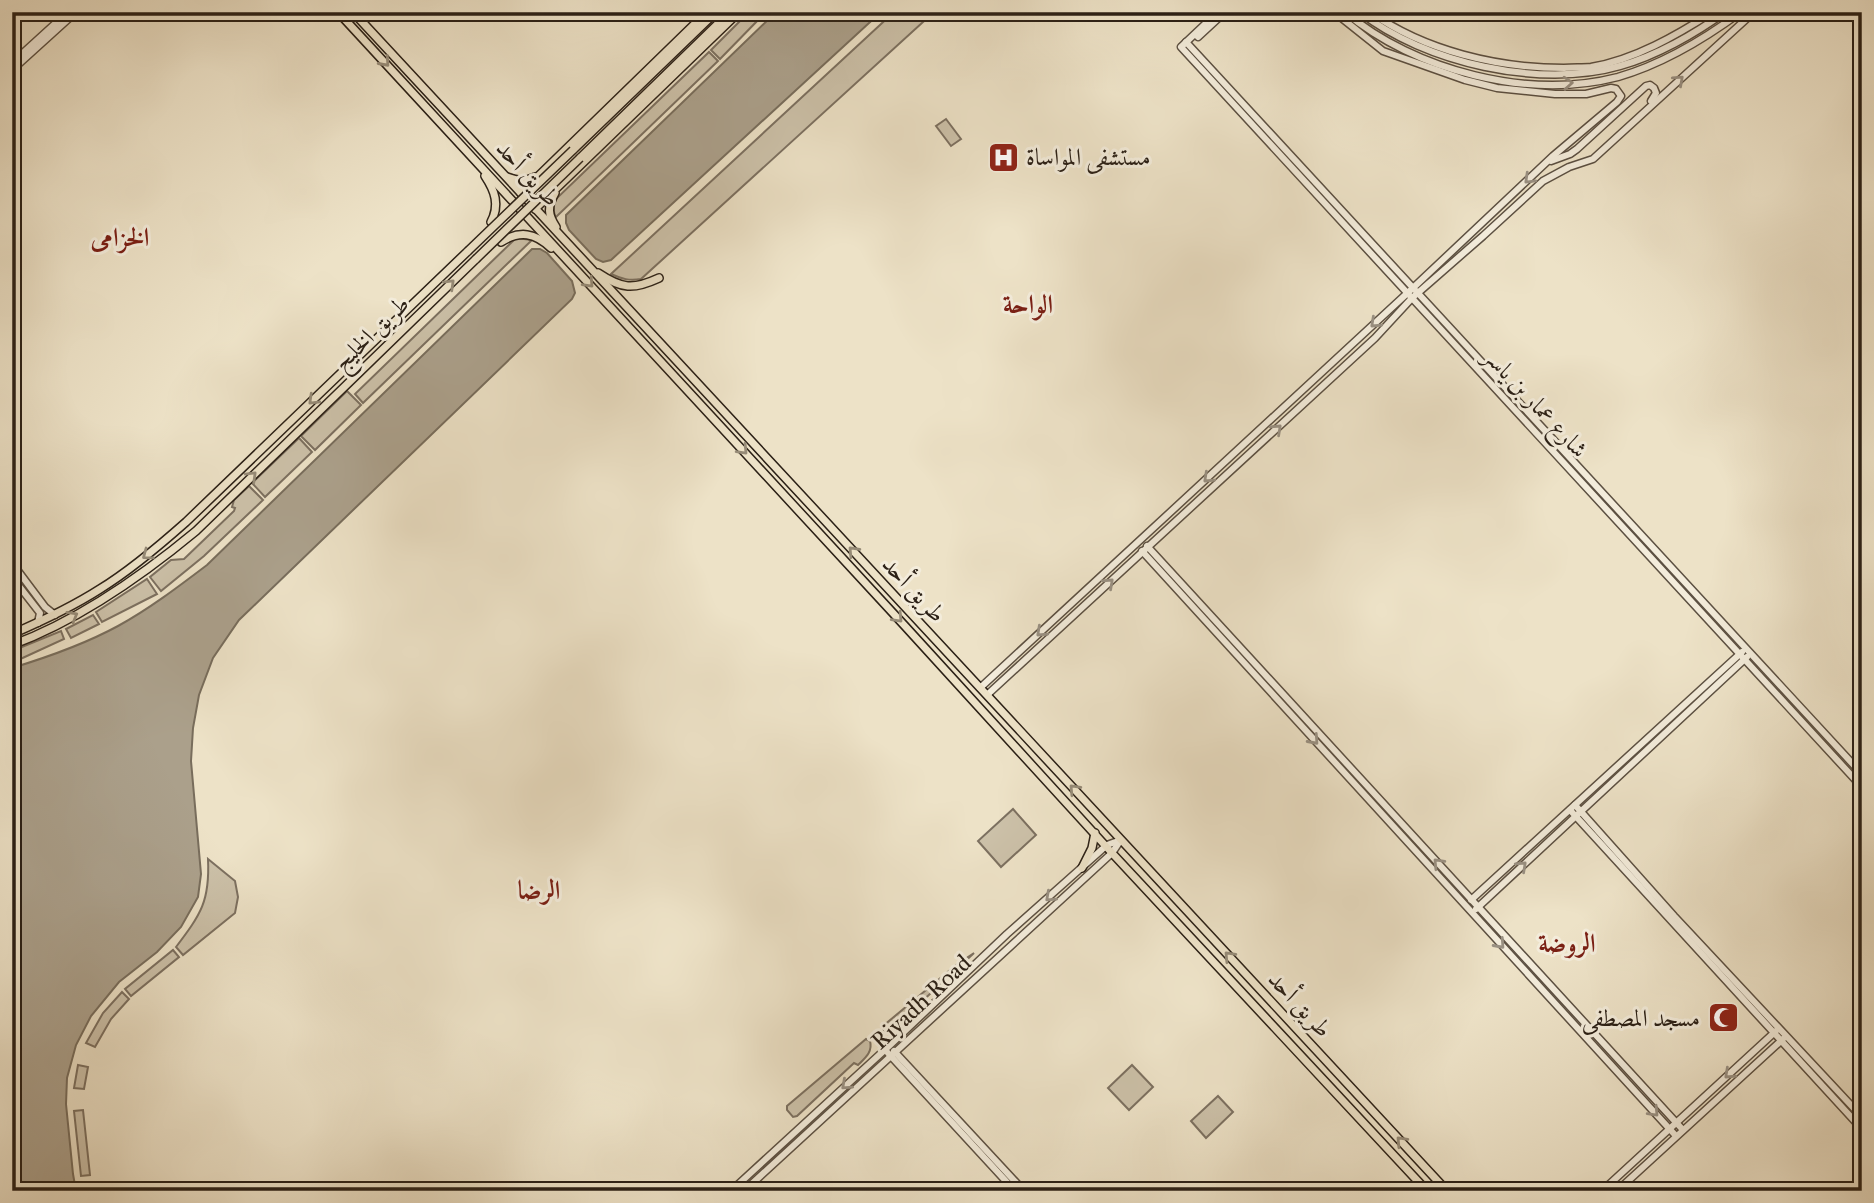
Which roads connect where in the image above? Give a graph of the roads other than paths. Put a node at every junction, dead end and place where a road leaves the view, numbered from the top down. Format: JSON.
{"nodes":[{"id":1,"x":68,"y":12,"type":"edge"},
{"id":2,"x":76,"y":12,"type":"edge"},
{"id":3,"x":338,"y":12,"type":"edge"},
{"id":4,"x":353,"y":12,"type":"edge"},
{"id":5,"x":707,"y":12,"type":"edge"},
{"id":6,"x":716,"y":12,"type":"edge"},
{"id":7,"x":730,"y":12,"type":"edge"},
{"id":8,"x":739,"y":12,"type":"edge"},
{"id":9,"x":1218,"y":12,"type":"edge"},
{"id":10,"x":1225,"y":12,"type":"edge"},
{"id":11,"x":1334,"y":12,"type":"edge"},
{"id":12,"x":1345,"y":12,"type":"edge"},
{"id":13,"x":1360,"y":12,"type":"edge"},
{"id":14,"x":1370,"y":12,"type":"edge"},
{"id":15,"x":1713,"y":12,"type":"edge"},
{"id":16,"x":1725,"y":12,"type":"edge"},
{"id":17,"x":1741,"y":12,"type":"edge"},
{"id":18,"x":1754,"y":12,"type":"edge"},
{"id":19,"x":718,"y":23,"type":"junction"},
{"id":20,"x":1391,"y":29,"type":"junction"},
{"id":21,"x":712,"y":38,"type":"junction"},
{"id":22,"x":1185,"y":46,"type":"junction"},
{"id":23,"x":677,"y":50,"type":"junction"},
{"id":24,"x":657,"y":62,"type":"junction"},
{"id":25,"x":12,"y":63,"type":"edge"},
{"id":26,"x":12,"y":70,"type":"edge"},
{"id":27,"x":652,"y":74,"type":"junction"},
{"id":28,"x":1647,"y":109,"type":"junction"},
{"id":29,"x":1544,"y":164,"type":"junction"},
{"id":30,"x":480,"y":166,"type":"junction"},
{"id":31,"x":544,"y":171,"type":"junction"},
{"id":32,"x":504,"y":176,"type":"junction"},
{"id":33,"x":556,"y":189,"type":"junction"},
{"id":34,"x":521,"y":193,"type":"junction"},
{"id":35,"x":535,"y":209,"type":"junction"},
{"id":36,"x":491,"y":222,"type":"dead end"},
{"id":37,"x":564,"y":240,"type":"junction"},
{"id":38,"x":501,"y":242,"type":"dead end"},
{"id":39,"x":563,"y":255,"type":"junction"},
{"id":40,"x":590,"y":268,"type":"junction"},
{"id":41,"x":659,"y":278,"type":"dead end"},
{"id":42,"x":1413,"y":293,"type":"junction"},
{"id":43,"x":1138,"y":542,"type":"junction"},
{"id":44,"x":1145,"y":550,"type":"junction"},
{"id":45,"x":12,"y":563,"type":"edge"},
{"id":46,"x":12,"y":577,"type":"edge"},
{"id":47,"x":55,"y":615,"type":"junction"},
{"id":48,"x":38,"y":623,"type":"junction"},
{"id":49,"x":12,"y":634,"type":"edge"},
{"id":50,"x":12,"y":646,"type":"edge"},
{"id":51,"x":1745,"y":653,"type":"junction"},
{"id":52,"x":980,"y":688,"type":"junction"},
{"id":53,"x":987,"y":695,"type":"junction"},
{"id":54,"x":1862,"y":774,"type":"edge"},
{"id":55,"x":1862,"y":787,"type":"edge"},
{"id":56,"x":1573,"y":807,"type":"junction"},
{"id":57,"x":1579,"y":813,"type":"junction"},
{"id":58,"x":1095,"y":833,"type":"junction"},
{"id":59,"x":1121,"y":840,"type":"junction"},
{"id":60,"x":1109,"y":849,"type":"junction"},
{"id":61,"x":1082,"y":868,"type":"junction"},
{"id":62,"x":1472,"y":899,"type":"junction"},
{"id":63,"x":1465,"y":905,"type":"junction"},
{"id":64,"x":1479,"y":906,"type":"junction"},
{"id":65,"x":1471,"y":912,"type":"junction"},
{"id":66,"x":1777,"y":1030,"type":"junction"},
{"id":67,"x":1784,"y":1038,"type":"junction"},
{"id":68,"x":887,"y":1048,"type":"junction"},
{"id":69,"x":893,"y":1055,"type":"junction"},
{"id":70,"x":1862,"y":1117,"type":"edge"},
{"id":71,"x":1676,"y":1122,"type":"junction"},
{"id":72,"x":1670,"y":1129,"type":"junction"},
{"id":73,"x":1862,"y":1129,"type":"edge"},
{"id":74,"x":1683,"y":1130,"type":"junction"},
{"id":75,"x":1676,"y":1136,"type":"junction"},
{"id":76,"x":731,"y":1191,"type":"edge"},
{"id":77,"x":744,"y":1191,"type":"edge"},
{"id":78,"x":1016,"y":1191,"type":"edge"},
{"id":79,"x":1024,"y":1191,"type":"edge"},
{"id":80,"x":1427,"y":1191,"type":"edge"},
{"id":81,"x":1447,"y":1191,"type":"edge"},
{"id":82,"x":1602,"y":1191,"type":"edge"},
{"id":83,"x":1617,"y":1191,"type":"edge"}],
"edges":[{"from":1,"to":25,"type":"street"},
{"from":2,"to":26,"type":"street"},
{"from":3,"to":30,"type":"main road","name":"طريق أحد","one_way":true},
{"from":4,"to":32,"type":"main road","name":"طريق أحد"},
{"from":5,"to":24,"type":"main road"},
{"from":6,"to":23,"type":"main road","name":"طريق الخليج"},
{"from":7,"to":19,"type":"main road","name":"طريق الخليج"},
{"from":8,"to":21,"type":"main road"},
{"from":9,"to":22,"type":"street"},
{"from":10,"to":22,"type":"street"},
{"from":11,"to":29,"type":"street"},
{"from":12,"to":17,"type":"street","one_way":true},
{"from":13,"to":20,"type":"street"},
{"from":14,"to":20,"type":"street"},
{"from":15,"to":20,"type":"street"},
{"from":16,"to":20,"type":"street"},
{"from":28,"to":18,"type":"street","one_way":true},
{"from":19,"to":21,"type":"main road"},
{"from":50,"to":19,"type":"main road","name":"طريق الخليج","one_way":true,"bridge":true},
{"from":21,"to":33,"type":"main road"},
{"from":22,"to":42,"type":"street","name":"شارع عمار بن ياسر"},
{"from":23,"to":24,"type":"main road"},
{"from":23,"to":27,"type":"main road","name":"طريق الخليج"},
{"from":24,"to":27,"type":"main road"},
{"from":24,"to":31,"type":"main road"},
{"from":27,"to":47,"type":"main road","name":"طريق الخليج","one_way":true,"bridge":true},
{"from":28,"to":29,"type":"street"},
{"from":28,"to":42,"type":"street"},
{"from":29,"to":42,"type":"street","one_way":true},
{"from":30,"to":36,"type":"main road"},
{"from":30,"to":39,"type":"main road","name":"طريق أحد"},
{"from":31,"to":32,"type":"main road"},
{"from":31,"to":33,"type":"main road"},
{"from":31,"to":34,"type":"main road"},
{"from":32,"to":34,"type":"main road","name":"طريق أحد"},
{"from":33,"to":35,"type":"main road"},
{"from":33,"to":37,"type":"main road"},
{"from":34,"to":35,"type":"main road","name":"طريق أحد"},
{"from":35,"to":37,"type":"main road","name":"طريق أحد"},
{"from":37,"to":40,"type":"main road","name":"طريق أحد"},
{"from":38,"to":39,"type":"main road"},
{"from":39,"to":58,"type":"main road","name":"طريق أحد","one_way":true},
{"from":40,"to":41,"type":"main road"},
{"from":52,"to":40,"type":"main road","name":"طريق أحد","one_way":true},
{"from":42,"to":43,"type":"street","one_way":true},
{"from":44,"to":42,"type":"street","one_way":true},
{"from":42,"to":51,"type":"street","name":"شارع عمار بن ياسر"},
{"from":43,"to":44,"type":"street"},
{"from":43,"to":52,"type":"street","one_way":true},
{"from":53,"to":44,"type":"street","one_way":true},
{"from":62,"to":44,"type":"street","one_way":true},
{"from":44,"to":63,"type":"street","one_way":true},
{"from":45,"to":47,"type":"street"},
{"from":46,"to":48,"type":"street"},
{"from":47,"to":48,"type":"main road","name":"طريق الخليج"},
{"from":48,"to":49,"type":"main road","name":"طريق الخليج"},
{"from":51,"to":54,"type":"street","name":"شارع عمار بن ياسر"},
{"from":51,"to":55,"type":"street","name":"شارع عمار بن ياسر"},
{"from":51,"to":56,"type":"street"},
{"from":51,"to":57,"type":"street"},
{"from":52,"to":53,"type":"main road","name":"طريق أحد"},
{"from":59,"to":53,"type":"main road","name":"طريق أحد","one_way":true},
{"from":56,"to":57,"type":"street"},
{"from":56,"to":62,"type":"street"},
{"from":64,"to":57,"type":"street","one_way":true},
{"from":57,"to":66,"type":"street"},
{"from":58,"to":60,"type":"main road","name":"طريق أحد"},
{"from":58,"to":61,"type":"main road"},
{"from":59,"to":60,"type":"street"},
{"from":81,"to":59,"type":"main road","name":"طريق أحد","one_way":true},
{"from":60,"to":61,"type":"street"},
{"from":60,"to":69,"type":"street","name":"Riyadh Road"},
{"from":60,"to":80,"type":"main road","name":"طريق أحد"},
{"from":61,"to":68,"type":"street","one_way":true},
{"from":62,"to":63,"type":"street"},
{"from":62,"to":64,"type":"street"},
{"from":63,"to":65,"type":"street"},
{"from":64,"to":65,"type":"street"},
{"from":64,"to":71,"type":"street"},
{"from":65,"to":72,"type":"street","one_way":true},
{"from":66,"to":67,"type":"street"},
{"from":66,"to":71,"type":"street","one_way":true},
{"from":67,"to":70,"type":"street"},
{"from":67,"to":73,"type":"street"},
{"from":67,"to":74,"type":"street"},
{"from":68,"to":69,"type":"street"},
{"from":68,"to":76,"type":"street","one_way":true},
{"from":69,"to":77,"type":"street","name":"Riyadh Road"},
{"from":69,"to":78,"type":"street"},
{"from":69,"to":79,"type":"street"},
{"from":71,"to":72,"type":"street"},
{"from":71,"to":74,"type":"street"},
{"from":72,"to":75,"type":"street"},
{"from":72,"to":82,"type":"street"},
{"from":74,"to":75,"type":"street"},
{"from":75,"to":83,"type":"street"}]}
